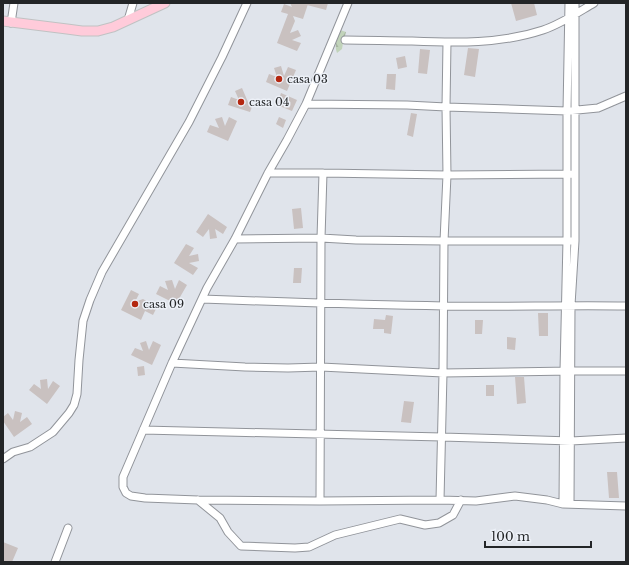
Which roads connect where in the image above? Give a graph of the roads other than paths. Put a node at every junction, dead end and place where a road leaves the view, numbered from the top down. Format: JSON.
{"nodes":[{"id":1,"x":14,"y":3,"type":"edge"},
{"id":2,"x":133,"y":3,"type":"edge"},
{"id":3,"x":165,"y":3,"type":"edge"},
{"id":4,"x":247,"y":3,"type":"edge"},
{"id":5,"x":348,"y":3,"type":"edge"},
{"id":6,"x":569,"y":3,"type":"edge"},
{"id":7,"x":575,"y":3,"type":"edge"},
{"id":8,"x":594,"y":3,"type":"edge"},
{"id":9,"x":572,"y":16,"type":"junction"},
{"id":10,"x":128,"y":20,"type":"junction"},
{"id":11,"x":7,"y":22,"type":"edge"},
{"id":12,"x":345,"y":40,"type":"dead end"},
{"id":13,"x":447,"y":42,"type":"junction"},
{"id":14,"x":626,"y":96,"type":"edge"},
{"id":15,"x":306,"y":104,"type":"junction"},
{"id":16,"x":446,"y":107,"type":"junction"},
{"id":17,"x":571,"y":110,"type":"junction"},
{"id":18,"x":323,"y":172,"type":"junction"},
{"id":19,"x":268,"y":173,"type":"junction"},
{"id":20,"x":447,"y":174,"type":"junction"},
{"id":21,"x":571,"y":174,"type":"junction"},
{"id":22,"x":321,"y":238,"type":"junction"},
{"id":23,"x":234,"y":239,"type":"junction"},
{"id":24,"x":567,"y":240,"type":"junction"},
{"id":25,"x":575,"y":241,"type":"junction"},
{"id":26,"x":444,"y":242,"type":"junction"},
{"id":27,"x":202,"y":299,"type":"junction"},
{"id":28,"x":321,"y":303,"type":"junction"},
{"id":29,"x":568,"y":305,"type":"junction"},
{"id":30,"x":443,"y":306,"type":"junction"},
{"id":31,"x":626,"y":306,"type":"edge"},
{"id":32,"x":172,"y":363,"type":"junction"},
{"id":33,"x":321,"y":367,"type":"junction"},
{"id":34,"x":567,"y":371,"type":"junction"},
{"id":35,"x":626,"y":371,"type":"edge"},
{"id":36,"x":443,"y":373,"type":"junction"},
{"id":37,"x":143,"y":430,"type":"junction"},
{"id":38,"x":320,"y":434,"type":"junction"},
{"id":39,"x":442,"y":437,"type":"junction"},
{"id":40,"x":626,"y":438,"type":"edge"},
{"id":41,"x":567,"y":441,"type":"junction"},
{"id":42,"x":3,"y":460,"type":"edge"},
{"id":43,"x":198,"y":500,"type":"junction"},
{"id":44,"x":440,"y":500,"type":"junction"},
{"id":45,"x":461,"y":500,"type":"junction"},
{"id":46,"x":320,"y":501,"type":"junction"},
{"id":47,"x":567,"y":504,"type":"junction"},
{"id":48,"x":626,"y":506,"type":"edge"},
{"id":49,"x":68,"y":528,"type":"dead end"},
{"id":50,"x":55,"y":562,"type":"edge"}],
"edges":[{"from":1,"to":11,"type":"street"},
{"from":2,"to":10,"type":"street"},
{"from":3,"to":10,"type":"main road"},
{"from":4,"to":42,"type":"street"},
{"from":5,"to":15,"type":"street"},
{"from":6,"to":9,"type":"street"},
{"from":7,"to":9,"type":"street"},
{"from":8,"to":9,"type":"street"},
{"from":9,"to":13,"type":"street"},
{"from":9,"to":17,"type":"street"},
{"from":10,"to":11,"type":"main road"},
{"from":12,"to":13,"type":"street"},
{"from":13,"to":16,"type":"street"},
{"from":14,"to":17,"type":"street"},
{"from":15,"to":16,"type":"street"},
{"from":15,"to":19,"type":"street"},
{"from":16,"to":17,"type":"street"},
{"from":16,"to":20,"type":"street"},
{"from":17,"to":21,"type":"street"},
{"from":18,"to":19,"type":"street"},
{"from":18,"to":20,"type":"street"},
{"from":18,"to":22,"type":"street"},
{"from":19,"to":23,"type":"street"},
{"from":20,"to":21,"type":"street"},
{"from":20,"to":26,"type":"street"},
{"from":21,"to":24,"type":"street"},
{"from":21,"to":25,"type":"street"},
{"from":22,"to":23,"type":"street"},
{"from":22,"to":26,"type":"street"},
{"from":22,"to":28,"type":"street"},
{"from":23,"to":27,"type":"street"},
{"from":24,"to":25,"type":"street"},
{"from":24,"to":26,"type":"street"},
{"from":24,"to":29,"type":"street"},
{"from":25,"to":29,"type":"street"},
{"from":26,"to":30,"type":"street"},
{"from":27,"to":28,"type":"street"},
{"from":27,"to":32,"type":"street"},
{"from":28,"to":30,"type":"street"},
{"from":28,"to":33,"type":"street"},
{"from":29,"to":30,"type":"street"},
{"from":29,"to":31,"type":"street"},
{"from":29,"to":34,"type":"street"},
{"from":30,"to":36,"type":"street"},
{"from":32,"to":33,"type":"street"},
{"from":32,"to":37,"type":"street"},
{"from":33,"to":36,"type":"street"},
{"from":33,"to":38,"type":"street"},
{"from":34,"to":35,"type":"street"},
{"from":34,"to":36,"type":"street"},
{"from":34,"to":41,"type":"street"},
{"from":36,"to":39,"type":"street"},
{"from":37,"to":38,"type":"street"},
{"from":37,"to":43,"type":"street"},
{"from":38,"to":39,"type":"street"},
{"from":38,"to":46,"type":"street"},
{"from":39,"to":41,"type":"street"},
{"from":39,"to":44,"type":"street"},
{"from":40,"to":41,"type":"street"},
{"from":41,"to":47,"type":"street"},
{"from":43,"to":45,"type":"street"},
{"from":43,"to":46,"type":"street"},
{"from":44,"to":45,"type":"street"},
{"from":44,"to":46,"type":"street"},
{"from":45,"to":47,"type":"street"},
{"from":47,"to":48,"type":"street"},
{"from":49,"to":50,"type":"street"}]}
